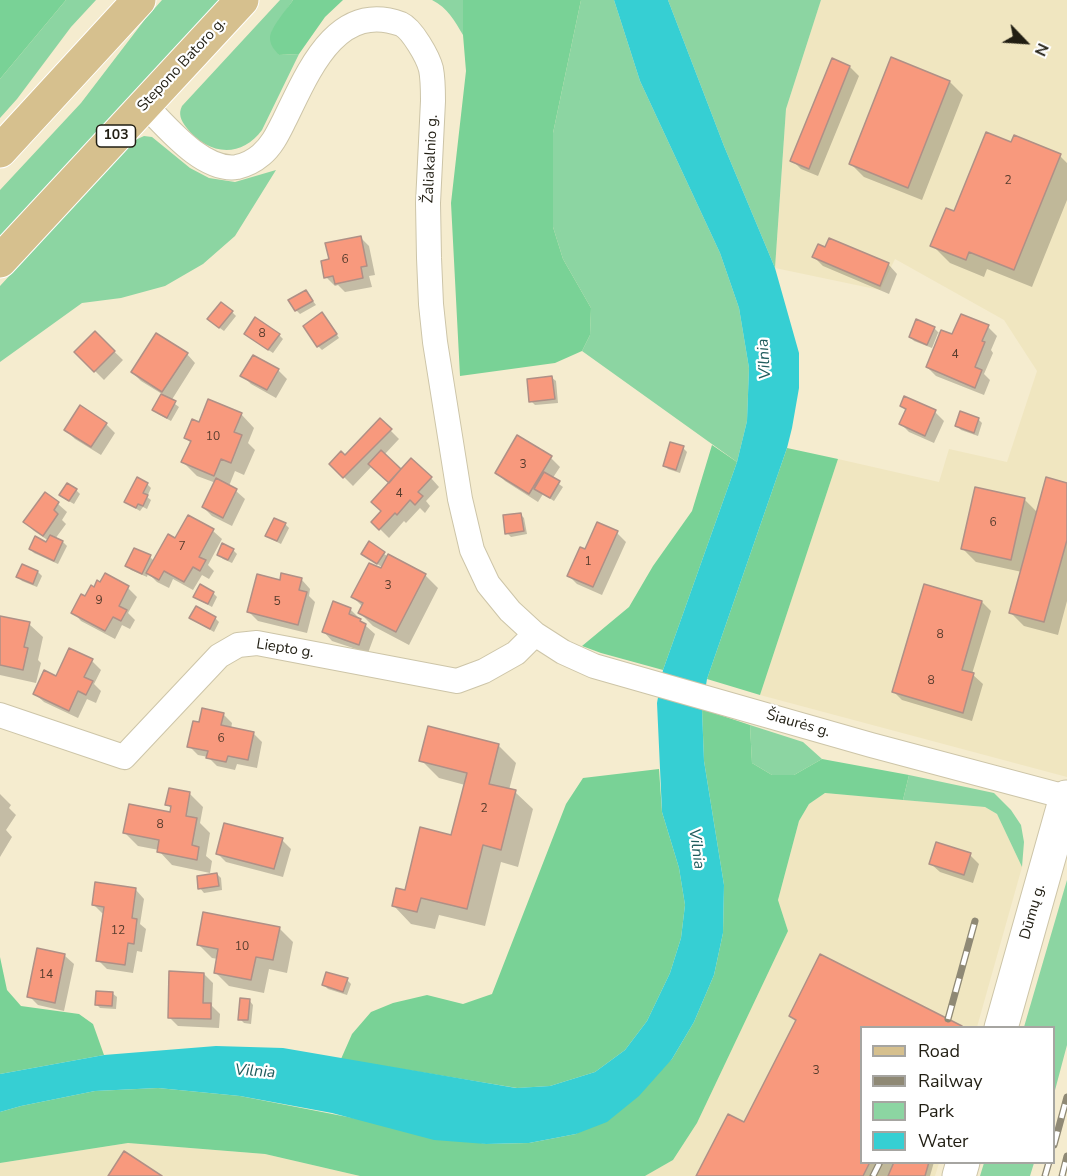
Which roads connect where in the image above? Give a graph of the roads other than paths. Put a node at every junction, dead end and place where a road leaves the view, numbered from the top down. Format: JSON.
{"nodes":[{"id":1,"x":139,"y":0,"type":"edge"},
{"id":2,"x":242,"y":0,"type":"edge"},
{"id":3,"x":145,"y":105,"type":"junction"},
{"id":4,"x":0,"y":152,"type":"edge"},
{"id":5,"x":0,"y":261,"type":"edge"},
{"id":6,"x":535,"y":634,"type":"junction"},
{"id":7,"x":0,"y":715,"type":"edge"},
{"id":8,"x":1066,"y":797,"type":"edge"},
{"id":9,"x":1002,"y":1026,"type":"edge"}],
"edges":[{"from":1,"to":4,"type":"main road"},
{"from":2,"to":3,"type":"main road","name":"Stepono Batoro g.","number":"103"},
{"from":3,"to":5,"type":"main road","name":"Stepono Batoro g.","number":"103"},
{"from":3,"to":6,"type":"street","name":"Žaliakalnio g."},
{"from":6,"to":7,"type":"street","name":"Liepto g."},
{"from":6,"to":8,"type":"street","name":"Šiaurės g."},
{"from":8,"to":9,"type":"main road","name":"Dūmų g."}]}
